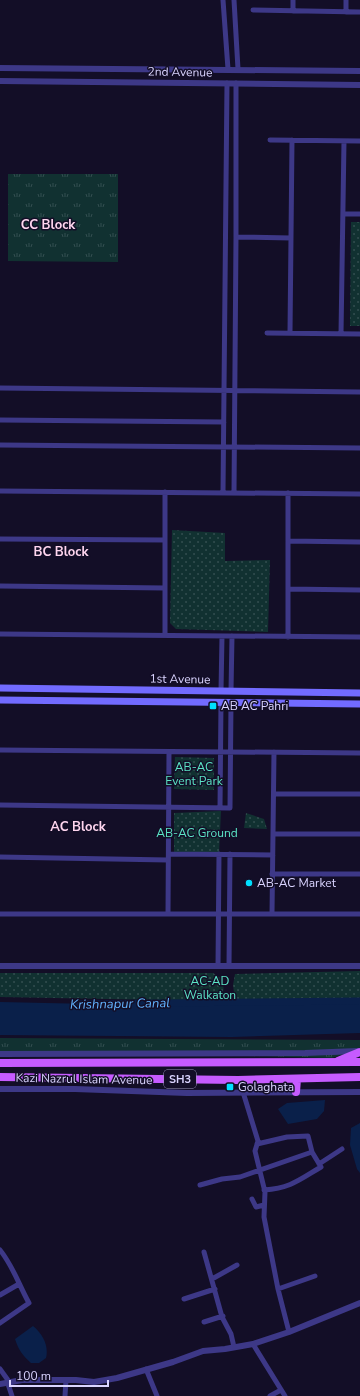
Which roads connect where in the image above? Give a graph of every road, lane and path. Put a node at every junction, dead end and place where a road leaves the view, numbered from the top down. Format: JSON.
{"nodes":[{"id":1,"x":224,"y":0,"type":"edge"},
{"id":2,"x":234,"y":0,"type":"edge"},
{"id":3,"x":293,"y":0,"type":"edge"},
{"id":4,"x":346,"y":0,"type":"edge"},
{"id":5,"x":253,"y":10,"type":"dead end"},
{"id":6,"x":293,"y":11,"type":"junction"},
{"id":7,"x":346,"y":12,"type":"junction"},
{"id":8,"x":360,"y":12,"type":"edge"},
{"id":9,"x":0,"y":68,"type":"edge"},
{"id":10,"x":238,"y":69,"type":"junction"},
{"id":11,"x":195,"y":70,"type":"junction"},
{"id":12,"x":228,"y":70,"type":"junction"},
{"id":13,"x":360,"y":71,"type":"edge"},
{"id":14,"x":0,"y":81,"type":"edge"},
{"id":15,"x":194,"y":83,"type":"junction"},
{"id":16,"x":227,"y":83,"type":"junction"},
{"id":17,"x":236,"y":83,"type":"junction"},
{"id":18,"x":360,"y":85,"type":"edge"},
{"id":19,"x":270,"y":140,"type":"dead end"},
{"id":20,"x":292,"y":140,"type":"junction"},
{"id":21,"x":344,"y":141,"type":"junction"},
{"id":22,"x":360,"y":141,"type":"edge"},
{"id":23,"x":343,"y":214,"type":"junction"},
{"id":24,"x":360,"y":214,"type":"edge"},
{"id":25,"x":236,"y":237,"type":"junction"},
{"id":26,"x":291,"y":238,"type":"junction"},
{"id":27,"x":236,"y":286,"type":"junction"},
{"id":28,"x":226,"y":287,"type":"junction"},
{"id":29,"x":267,"y":333,"type":"dead end"},
{"id":30,"x":290,"y":333,"type":"junction"},
{"id":31,"x":341,"y":334,"type":"junction"},
{"id":32,"x":360,"y":334,"type":"edge"},
{"id":33,"x":0,"y":388,"type":"edge"},
{"id":34,"x":224,"y":391,"type":"junction"},
{"id":35,"x":235,"y":391,"type":"junction"},
{"id":36,"x":360,"y":392,"type":"edge"},
{"id":37,"x":0,"y":420,"type":"edge"},
{"id":38,"x":224,"y":422,"type":"junction"},
{"id":39,"x":0,"y":445,"type":"edge"},
{"id":40,"x":224,"y":447,"type":"junction"},
{"id":41,"x":234,"y":447,"type":"junction"},
{"id":42,"x":360,"y":448,"type":"edge"},
{"id":43,"x":0,"y":491,"type":"edge"},
{"id":44,"x":166,"y":492,"type":"junction"},
{"id":45,"x":223,"y":493,"type":"junction"},
{"id":46,"x":234,"y":493,"type":"junction"},
{"id":47,"x":288,"y":493,"type":"junction"},
{"id":48,"x":360,"y":494,"type":"edge"},
{"id":49,"x":0,"y":539,"type":"edge"},
{"id":50,"x":165,"y":540,"type":"junction"},
{"id":51,"x":288,"y":541,"type":"junction"},
{"id":52,"x":360,"y":542,"type":"edge"},
{"id":53,"x":0,"y":586,"type":"edge"},
{"id":54,"x":165,"y":588,"type":"junction"},
{"id":55,"x":288,"y":589,"type":"junction"},
{"id":56,"x":360,"y":590,"type":"edge"},
{"id":57,"x":0,"y":634,"type":"edge"},
{"id":58,"x":165,"y":635,"type":"junction"},
{"id":59,"x":222,"y":636,"type":"junction"},
{"id":60,"x":232,"y":636,"type":"junction"},
{"id":61,"x":288,"y":637,"type":"junction"},
{"id":62,"x":360,"y":637,"type":"edge"},
{"id":63,"x":4,"y":688,"type":"edge"},
{"id":64,"x":221,"y":691,"type":"junction"},
{"id":65,"x":231,"y":691,"type":"junction"},
{"id":66,"x":276,"y":692,"type":"junction"},
{"id":67,"x":360,"y":693,"type":"edge"},
{"id":68,"x":4,"y":700,"type":"edge"},
{"id":69,"x":221,"y":702,"type":"junction"},
{"id":70,"x":231,"y":703,"type":"junction"},
{"id":71,"x":275,"y":703,"type":"junction"},
{"id":72,"x":360,"y":704,"type":"edge"},
{"id":73,"x":0,"y":750,"type":"edge"},
{"id":74,"x":169,"y":752,"type":"junction"},
{"id":75,"x":220,"y":752,"type":"junction"},
{"id":76,"x":231,"y":752,"type":"junction"},
{"id":77,"x":274,"y":752,"type":"junction"},
{"id":78,"x":360,"y":753,"type":"edge"},
{"id":79,"x":274,"y":794,"type":"junction"},
{"id":80,"x":360,"y":794,"type":"edge"},
{"id":81,"x":0,"y":805,"type":"edge"},
{"id":82,"x":169,"y":807,"type":"junction"},
{"id":83,"x":220,"y":808,"type":"junction"},
{"id":84,"x":273,"y":834,"type":"junction"},
{"id":85,"x":360,"y":834,"type":"edge"},
{"id":86,"x":168,"y":854,"type":"junction"},
{"id":87,"x":219,"y":854,"type":"junction"},
{"id":88,"x":230,"y":854,"type":"junction"},
{"id":89,"x":273,"y":855,"type":"junction"},
{"id":90,"x":0,"y":857,"type":"edge"},
{"id":91,"x":168,"y":860,"type":"junction"},
{"id":92,"x":272,"y":874,"type":"junction"},
{"id":93,"x":360,"y":874,"type":"edge"},
{"id":94,"x":0,"y":914,"type":"edge"},
{"id":95,"x":168,"y":914,"type":"junction"},
{"id":96,"x":219,"y":914,"type":"junction"},
{"id":97,"x":229,"y":914,"type":"junction"},
{"id":98,"x":272,"y":914,"type":"junction"},
{"id":99,"x":360,"y":914,"type":"edge"},
{"id":100,"x":0,"y":966,"type":"edge"},
{"id":101,"x":218,"y":966,"type":"junction"},
{"id":102,"x":229,"y":966,"type":"junction"},
{"id":103,"x":360,"y":966,"type":"edge"},
{"id":104,"x":360,"y":1051,"type":"edge"},
{"id":105,"x":0,"y":1054,"type":"edge"},
{"id":106,"x":360,"y":1062,"type":"edge"},
{"id":107,"x":0,"y":1063,"type":"edge"},
{"id":108,"x":333,"y":1063,"type":"junction"},
{"id":109,"x":0,"y":1077,"type":"edge"},
{"id":110,"x":360,"y":1077,"type":"edge"},
{"id":111,"x":297,"y":1079,"type":"junction"},
{"id":112,"x":0,"y":1089,"type":"edge"},
{"id":113,"x":243,"y":1092,"type":"junction"},
{"id":114,"x":296,"y":1092,"type":"junction"},
{"id":115,"x":360,"y":1092,"type":"edge"},
{"id":116,"x":257,"y":1144,"type":"junction"},
{"id":117,"x":342,"y":1149,"type":"dead end"},
{"id":118,"x":312,"y":1152,"type":"junction"},
{"id":119,"x":319,"y":1164,"type":"junction"},
{"id":120,"x":260,"y":1170,"type":"junction"},
{"id":121,"x":200,"y":1185,"type":"dead end"},
{"id":122,"x":264,"y":1190,"type":"junction"},
{"id":123,"x":252,"y":1199,"type":"dead end"},
{"id":124,"x":264,"y":1205,"type":"junction"},
{"id":125,"x":0,"y":1250,"type":"edge"},
{"id":126,"x":204,"y":1252,"type":"dead end"},
{"id":127,"x":237,"y":1265,"type":"dead end"},
{"id":128,"x":315,"y":1276,"type":"dead end"},
{"id":129,"x":212,"y":1279,"type":"junction"},
{"id":130,"x":19,"y":1284,"type":"junction"},
{"id":131,"x":215,"y":1289,"type":"junction"},
{"id":132,"x":278,"y":1289,"type":"junction"},
{"id":133,"x":0,"y":1295,"type":"edge"},
{"id":134,"x":184,"y":1299,"type":"dead end"},
{"id":135,"x":360,"y":1303,"type":"edge"},
{"id":136,"x":223,"y":1316,"type":"junction"},
{"id":137,"x":204,"y":1322,"type":"dead end"},
{"id":138,"x":0,"y":1323,"type":"edge"},
{"id":139,"x":289,"y":1332,"type":"junction"},
{"id":140,"x":253,"y":1344,"type":"junction"},
{"id":141,"x":234,"y":1347,"type":"junction"},
{"id":142,"x":0,"y":1369,"type":"edge"},
{"id":143,"x":146,"y":1369,"type":"junction"},
{"id":144,"x":66,"y":1380,"type":"junction"},
{"id":145,"x":9,"y":1383,"type":"junction"},
{"id":146,"x":0,"y":1384,"type":"edge"},
{"id":147,"x":281,"y":1390,"type":"junction"},
{"id":148,"x":12,"y":1396,"type":"edge"},
{"id":149,"x":66,"y":1396,"type":"edge"},
{"id":150,"x":157,"y":1396,"type":"edge"},
{"id":151,"x":270,"y":1396,"type":"edge"},
{"id":152,"x":285,"y":1396,"type":"edge"}],
"edges":[{"from":1,"to":12,"type":"street"},
{"from":2,"to":10,"type":"street"},
{"from":3,"to":6,"type":"street"},
{"from":4,"to":7,"type":"street"},
{"from":5,"to":6,"type":"street"},
{"from":6,"to":7,"type":"street"},
{"from":7,"to":8,"type":"street"},
{"from":9,"to":11,"type":"street","name":"2nd Avenue"},
{"from":10,"to":12,"type":"street","name":"2nd Avenue"},
{"from":10,"to":13,"type":"street","name":"2nd Avenue"},
{"from":11,"to":12,"type":"street","name":"2nd Avenue"},
{"from":11,"to":15,"type":"street"},
{"from":14,"to":15,"type":"street","name":"2nd Avenue"},
{"from":15,"to":16,"type":"street","name":"2nd Avenue"},
{"from":16,"to":17,"type":"street","name":"2nd Avenue"},
{"from":16,"to":28,"type":"street"},
{"from":17,"to":18,"type":"street","name":"2nd Avenue"},
{"from":17,"to":25,"type":"street"},
{"from":19,"to":20,"type":"street"},
{"from":20,"to":21,"type":"street"},
{"from":20,"to":26,"type":"street"},
{"from":21,"to":22,"type":"street"},
{"from":21,"to":23,"type":"street"},
{"from":23,"to":24,"type":"street"},
{"from":23,"to":31,"type":"street"},
{"from":25,"to":26,"type":"street"},
{"from":25,"to":27,"type":"street"},
{"from":26,"to":30,"type":"street"},
{"from":27,"to":28,"type":"street"},
{"from":27,"to":35,"type":"street"},
{"from":28,"to":34,"type":"street"},
{"from":29,"to":30,"type":"street"},
{"from":30,"to":31,"type":"street"},
{"from":31,"to":32,"type":"street"},
{"from":33,"to":34,"type":"street"},
{"from":34,"to":35,"type":"street"},
{"from":34,"to":38,"type":"street"},
{"from":35,"to":36,"type":"street"},
{"from":35,"to":41,"type":"street"},
{"from":37,"to":38,"type":"street"},
{"from":38,"to":40,"type":"street"},
{"from":39,"to":40,"type":"street"},
{"from":40,"to":41,"type":"street"},
{"from":40,"to":45,"type":"street"},
{"from":41,"to":42,"type":"street"},
{"from":41,"to":46,"type":"street"},
{"from":43,"to":44,"type":"street"},
{"from":44,"to":45,"type":"street"},
{"from":44,"to":50,"type":"street"},
{"from":45,"to":46,"type":"street"},
{"from":46,"to":47,"type":"street"},
{"from":47,"to":48,"type":"street"},
{"from":47,"to":51,"type":"street"},
{"from":49,"to":50,"type":"street"},
{"from":50,"to":54,"type":"street"},
{"from":51,"to":52,"type":"street"},
{"from":51,"to":55,"type":"street"},
{"from":53,"to":54,"type":"street"},
{"from":54,"to":58,"type":"street"},
{"from":55,"to":56,"type":"street"},
{"from":55,"to":61,"type":"street"},
{"from":57,"to":58,"type":"street"},
{"from":58,"to":59,"type":"street"},
{"from":59,"to":60,"type":"street"},
{"from":59,"to":64,"type":"street"},
{"from":60,"to":61,"type":"street"},
{"from":60,"to":65,"type":"street"},
{"from":61,"to":62,"type":"street"},
{"from":63,"to":64,"type":"main road","name":"1st Avenue"},
{"from":63,"to":68,"type":"main road"},
{"from":64,"to":65,"type":"main road","name":"1st Avenue"},
{"from":65,"to":66,"type":"main road","name":"1st Avenue"},
{"from":66,"to":67,"type":"main road","name":"1st Avenue"},
{"from":66,"to":71,"type":"main road"},
{"from":68,"to":69,"type":"main road","name":"1st Avenue"},
{"from":69,"to":70,"type":"main road","name":"1st Avenue"},
{"from":69,"to":75,"type":"street"},
{"from":70,"to":71,"type":"main road","name":"1st Avenue"},
{"from":70,"to":76,"type":"street"},
{"from":71,"to":72,"type":"main road","name":"1st Avenue"},
{"from":73,"to":74,"type":"street"},
{"from":74,"to":75,"type":"street"},
{"from":74,"to":82,"type":"street"},
{"from":75,"to":76,"type":"street"},
{"from":75,"to":83,"type":"street"},
{"from":76,"to":77,"type":"street"},
{"from":76,"to":83,"type":"street"},
{"from":77,"to":78,"type":"street"},
{"from":77,"to":79,"type":"street"},
{"from":79,"to":80,"type":"street"},
{"from":79,"to":84,"type":"street"},
{"from":81,"to":82,"type":"street"},
{"from":82,"to":83,"type":"street"},
{"from":82,"to":86,"type":"street"},
{"from":84,"to":85,"type":"street"},
{"from":84,"to":89,"type":"street"},
{"from":86,"to":87,"type":"street"},
{"from":86,"to":91,"type":"street"},
{"from":87,"to":88,"type":"street"},
{"from":87,"to":96,"type":"street"},
{"from":88,"to":89,"type":"street"},
{"from":88,"to":97,"type":"street"},
{"from":89,"to":92,"type":"street"},
{"from":90,"to":91,"type":"street"},
{"from":91,"to":95,"type":"street"},
{"from":92,"to":93,"type":"street"},
{"from":92,"to":98,"type":"street"},
{"from":94,"to":95,"type":"street"},
{"from":95,"to":96,"type":"street"},
{"from":96,"to":97,"type":"street"},
{"from":96,"to":101,"type":"street"},
{"from":97,"to":98,"type":"street"},
{"from":97,"to":102,"type":"street"},
{"from":98,"to":99,"type":"street"},
{"from":100,"to":101,"type":"street"},
{"from":101,"to":102,"type":"street"},
{"from":102,"to":103,"type":"street"},
{"from":104,"to":105,"type":"street","name":"Kazi Nazrul Islam Avenue"},
{"from":104,"to":108,"type":"main road","number":"SH3"},
{"from":106,"to":108,"type":"main road","name":"Kazi Nazrul Islam Avenue"},
{"from":107,"to":108,"type":"main road","name":"Kazi Nazrul Islam Avenue","number":"SH3"},
{"from":109,"to":111,"type":"main road","name":"Kazi Nazrul Islam Avenue","number":"SH3"},
{"from":110,"to":111,"type":"main road","name":"Kazi Nazrul Islam Avenue","number":"SH3"},
{"from":111,"to":114,"type":"main road"},
{"from":112,"to":113,"type":"street","name":"Kazi Nazrul Islam Avenue"},
{"from":113,"to":114,"type":"street","name":"Kazi Nazrul Islam Avenue"},
{"from":113,"to":116,"type":"street"},
{"from":114,"to":115,"type":"street","name":"Kazi Nazrul Islam Avenue"},
{"from":116,"to":118,"type":"street"},
{"from":116,"to":120,"type":"street"},
{"from":117,"to":119,"type":"street"},
{"from":118,"to":119,"type":"street"},
{"from":118,"to":120,"type":"street"},
{"from":119,"to":122,"type":"street"},
{"from":120,"to":121,"type":"street"},
{"from":120,"to":122,"type":"street"},
{"from":122,"to":124,"type":"street"},
{"from":123,"to":124,"type":"street"},
{"from":124,"to":132,"type":"street"},
{"from":125,"to":130,"type":"street"},
{"from":126,"to":129,"type":"street"},
{"from":127,"to":129,"type":"street"},
{"from":128,"to":132,"type":"street"},
{"from":129,"to":131,"type":"street"},
{"from":130,"to":133,"type":"street"},
{"from":130,"to":138,"type":"street"},
{"from":131,"to":134,"type":"street"},
{"from":131,"to":136,"type":"street"},
{"from":132,"to":139,"type":"street"},
{"from":135,"to":139,"type":"street"},
{"from":136,"to":137,"type":"street"},
{"from":136,"to":141,"type":"street"},
{"from":139,"to":140,"type":"street"},
{"from":140,"to":141,"type":"street"},
{"from":140,"to":147,"type":"street"},
{"from":141,"to":143,"type":"street"},
{"from":142,"to":145,"type":"street"},
{"from":143,"to":144,"type":"street"},
{"from":143,"to":150,"type":"street"},
{"from":144,"to":145,"type":"street"},
{"from":144,"to":149,"type":"street"},
{"from":145,"to":146,"type":"street"},
{"from":145,"to":148,"type":"street"},
{"from":147,"to":151,"type":"street"},
{"from":147,"to":152,"type":"street"}]}
